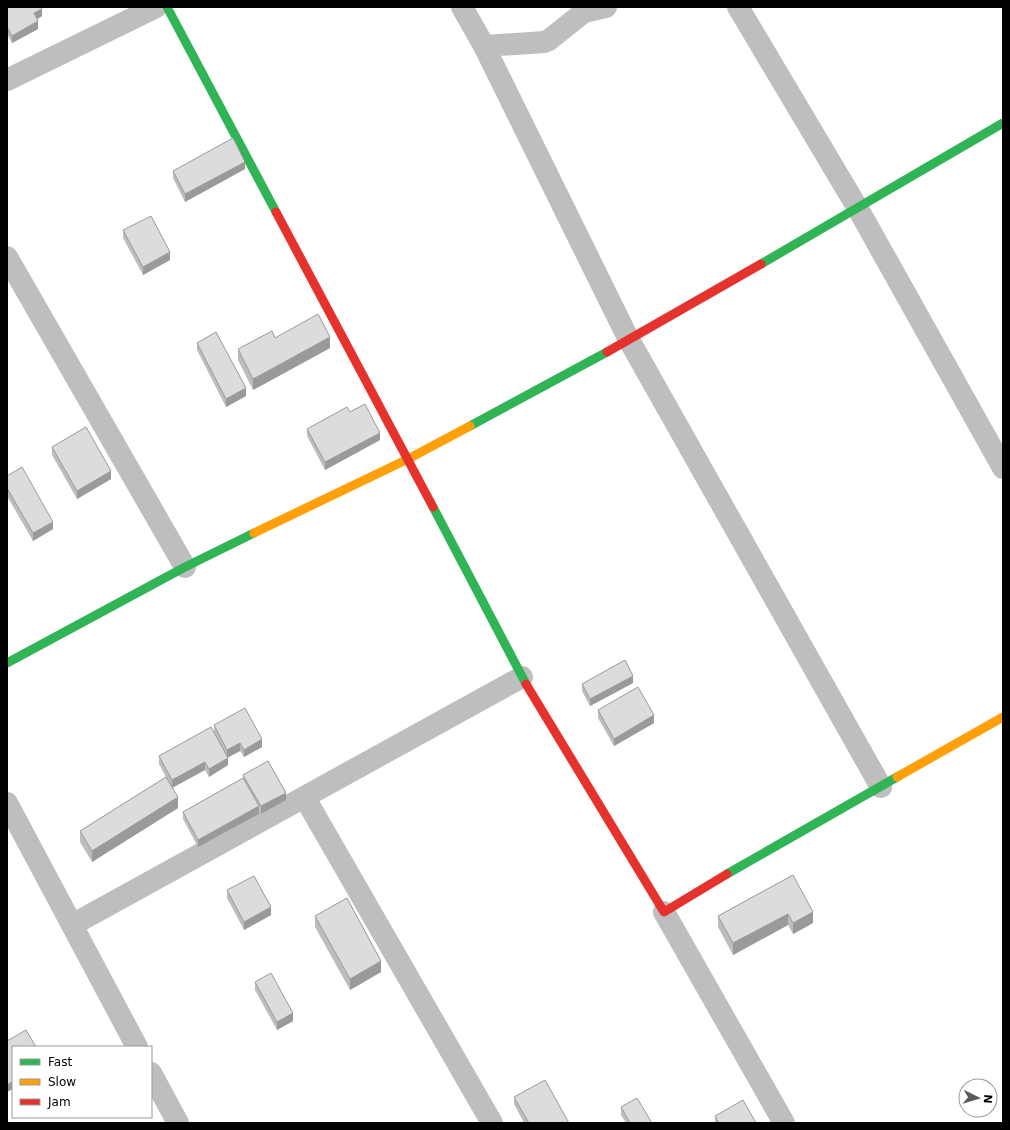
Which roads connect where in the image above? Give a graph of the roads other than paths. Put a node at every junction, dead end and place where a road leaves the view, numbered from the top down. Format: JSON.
{"nodes":[{"id":1,"x":156,"y":7,"type":"edge"},
{"id":2,"x":167,"y":7,"type":"edge"},
{"id":3,"x":462,"y":7,"type":"edge"},
{"id":4,"x":606,"y":7,"type":"edge"},
{"id":5,"x":738,"y":7,"type":"edge"},
{"id":6,"x":484,"y":46,"type":"junction"},
{"id":7,"x":7,"y":80,"type":"edge"},
{"id":8,"x":1003,"y":123,"type":"edge"},
{"id":9,"x":857,"y":207,"type":"junction"},
{"id":10,"x":7,"y":257,"type":"edge"},
{"id":11,"x":629,"y":340,"type":"junction"},
{"id":12,"x":408,"y":459,"type":"junction"},
{"id":13,"x":1003,"y":468,"type":"edge"},
{"id":14,"x":185,"y":567,"type":"junction"},
{"id":15,"x":7,"y":663,"type":"edge"},
{"id":16,"x":522,"y":677,"type":"junction"},
{"id":17,"x":1003,"y":717,"type":"edge"},
{"id":18,"x":881,"y":787,"type":"junction"},
{"id":19,"x":305,"y":798,"type":"junction"},
{"id":20,"x":7,"y":803,"type":"edge"},
{"id":21,"x":664,"y":912,"type":"junction"},
{"id":22,"x":72,"y":925,"type":"junction"},
{"id":23,"x":136,"y":1046,"type":"edge"},
{"id":24,"x":152,"y":1075,"type":"edge"},
{"id":25,"x":178,"y":1123,"type":"edge"},
{"id":26,"x":492,"y":1123,"type":"edge"},
{"id":27,"x":784,"y":1123,"type":"edge"}],
"edges":[{"from":1,"to":7,"type":"street"},
{"from":2,"to":12,"type":"street"},
{"from":3,"to":6,"type":"street"},
{"from":4,"to":6,"type":"street"},
{"from":5,"to":9,"type":"street"},
{"from":6,"to":11,"type":"street"},
{"from":8,"to":9,"type":"street"},
{"from":9,"to":11,"type":"street"},
{"from":9,"to":13,"type":"street"},
{"from":10,"to":14,"type":"street"},
{"from":11,"to":12,"type":"street"},
{"from":11,"to":18,"type":"street"},
{"from":12,"to":14,"type":"street"},
{"from":12,"to":16,"type":"street"},
{"from":14,"to":15,"type":"street"},
{"from":16,"to":19,"type":"street"},
{"from":16,"to":21,"type":"street"},
{"from":17,"to":18,"type":"street"},
{"from":18,"to":21,"type":"street"},
{"from":19,"to":22,"type":"street"},
{"from":19,"to":26,"type":"street"},
{"from":20,"to":22,"type":"street"},
{"from":21,"to":27,"type":"street"},
{"from":22,"to":23,"type":"street"},
{"from":24,"to":25,"type":"street"}]}
